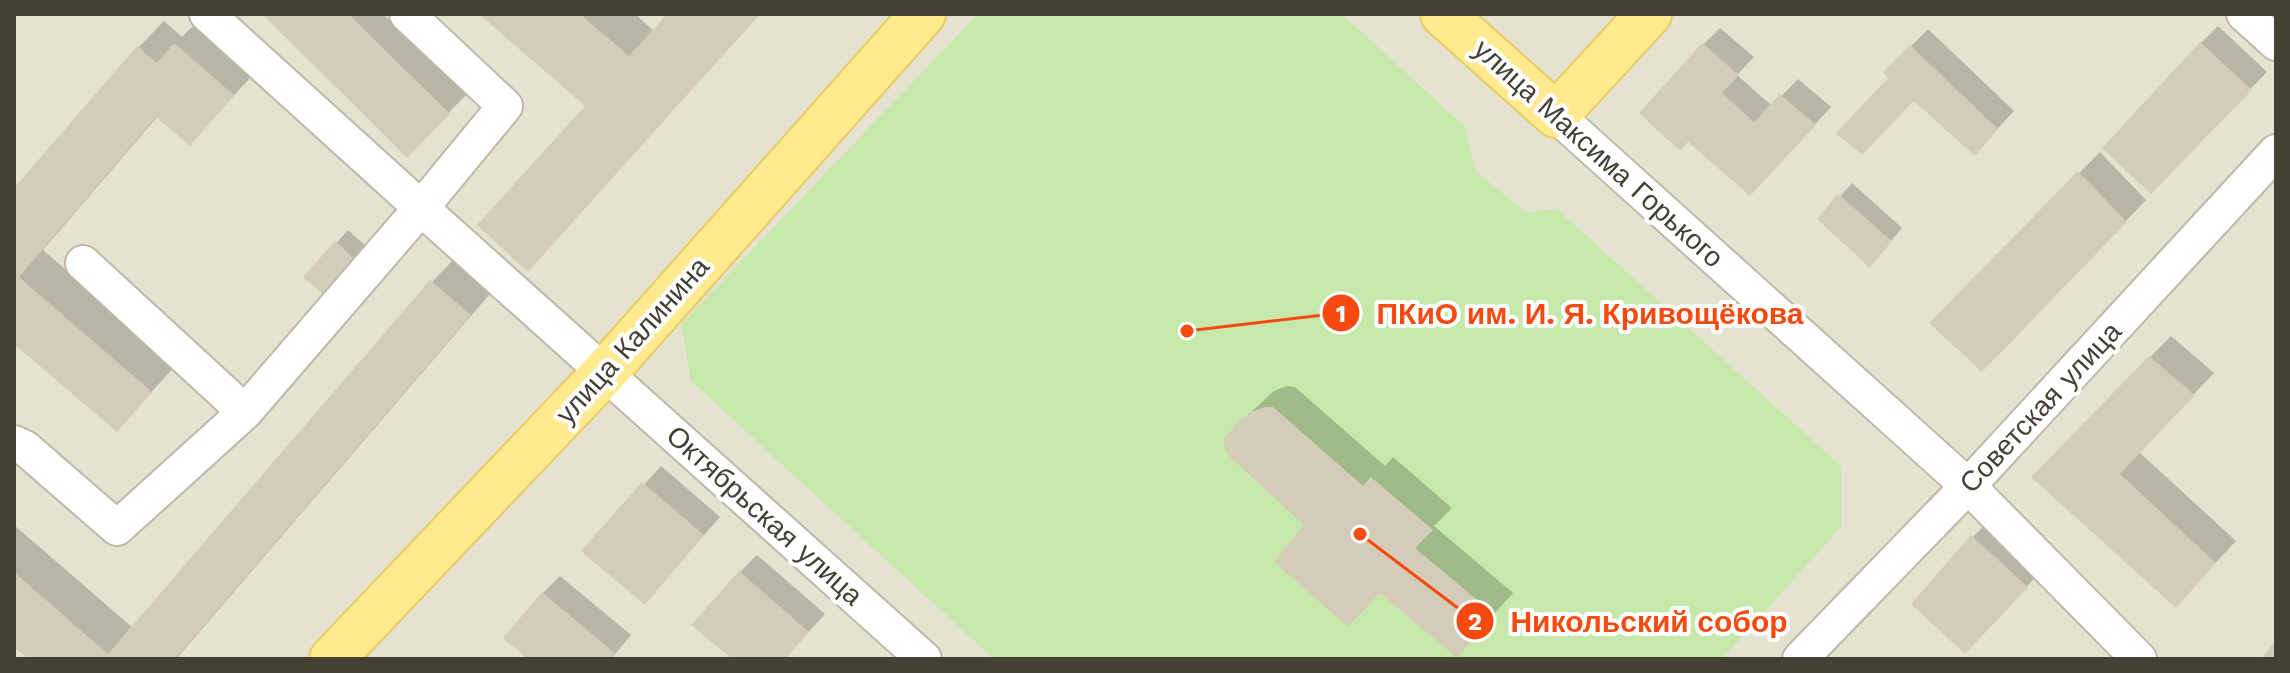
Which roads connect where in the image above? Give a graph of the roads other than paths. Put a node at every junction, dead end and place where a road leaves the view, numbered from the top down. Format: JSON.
{"nodes":[{"id":1,"x":207,"y":14,"type":"edge"},
{"id":2,"x":407,"y":14,"type":"edge"},
{"id":3,"x":923,"y":14,"type":"edge"},
{"id":4,"x":1443,"y":14,"type":"edge"},
{"id":5,"x":1649,"y":14,"type":"edge"},
{"id":6,"x":2244,"y":14,"type":"edge"},
{"id":7,"x":2276,"y":43,"type":"edge"},
{"id":8,"x":1556,"y":115,"type":"junction"},
{"id":9,"x":2276,"y":152,"type":"edge"},
{"id":10,"x":421,"y":208,"type":"junction"},
{"id":11,"x":83,"y":263,"type":"dead end"},
{"id":12,"x":606,"y":371,"type":"junction"},
{"id":13,"x":245,"y":412,"type":"junction"},
{"id":14,"x":14,"y":443,"type":"edge"},
{"id":15,"x":1968,"y":486,"type":"junction"},
{"id":16,"x":332,"y":659,"type":"edge"},
{"id":17,"x":924,"y":659,"type":"edge"},
{"id":18,"x":1800,"y":659,"type":"edge"},
{"id":19,"x":2139,"y":659,"type":"edge"}],
"edges":[{"from":1,"to":10,"type":"street","name":"Октябрьская улица"},
{"from":2,"to":10,"type":"street"},
{"from":3,"to":12,"type":"main road","name":"улица Калинина"},
{"from":4,"to":8,"type":"main road","name":"улица Максима Горького"},
{"from":5,"to":8,"type":"main road"},
{"from":6,"to":7,"type":"street"},
{"from":8,"to":15,"type":"street","name":"улица Максима Горького"},
{"from":9,"to":15,"type":"street","name":"Советская улица"},
{"from":10,"to":12,"type":"street","name":"Октябрьская улица"},
{"from":10,"to":13,"type":"street"},
{"from":11,"to":13,"type":"street"},
{"from":12,"to":16,"type":"main road","name":"улица Калинина"},
{"from":12,"to":17,"type":"street","name":"Октябрьская улица"},
{"from":13,"to":14,"type":"street"},
{"from":15,"to":18,"type":"street","name":"Советская улица"},
{"from":15,"to":19,"type":"street","name":"улица Максима Горького"}]}
